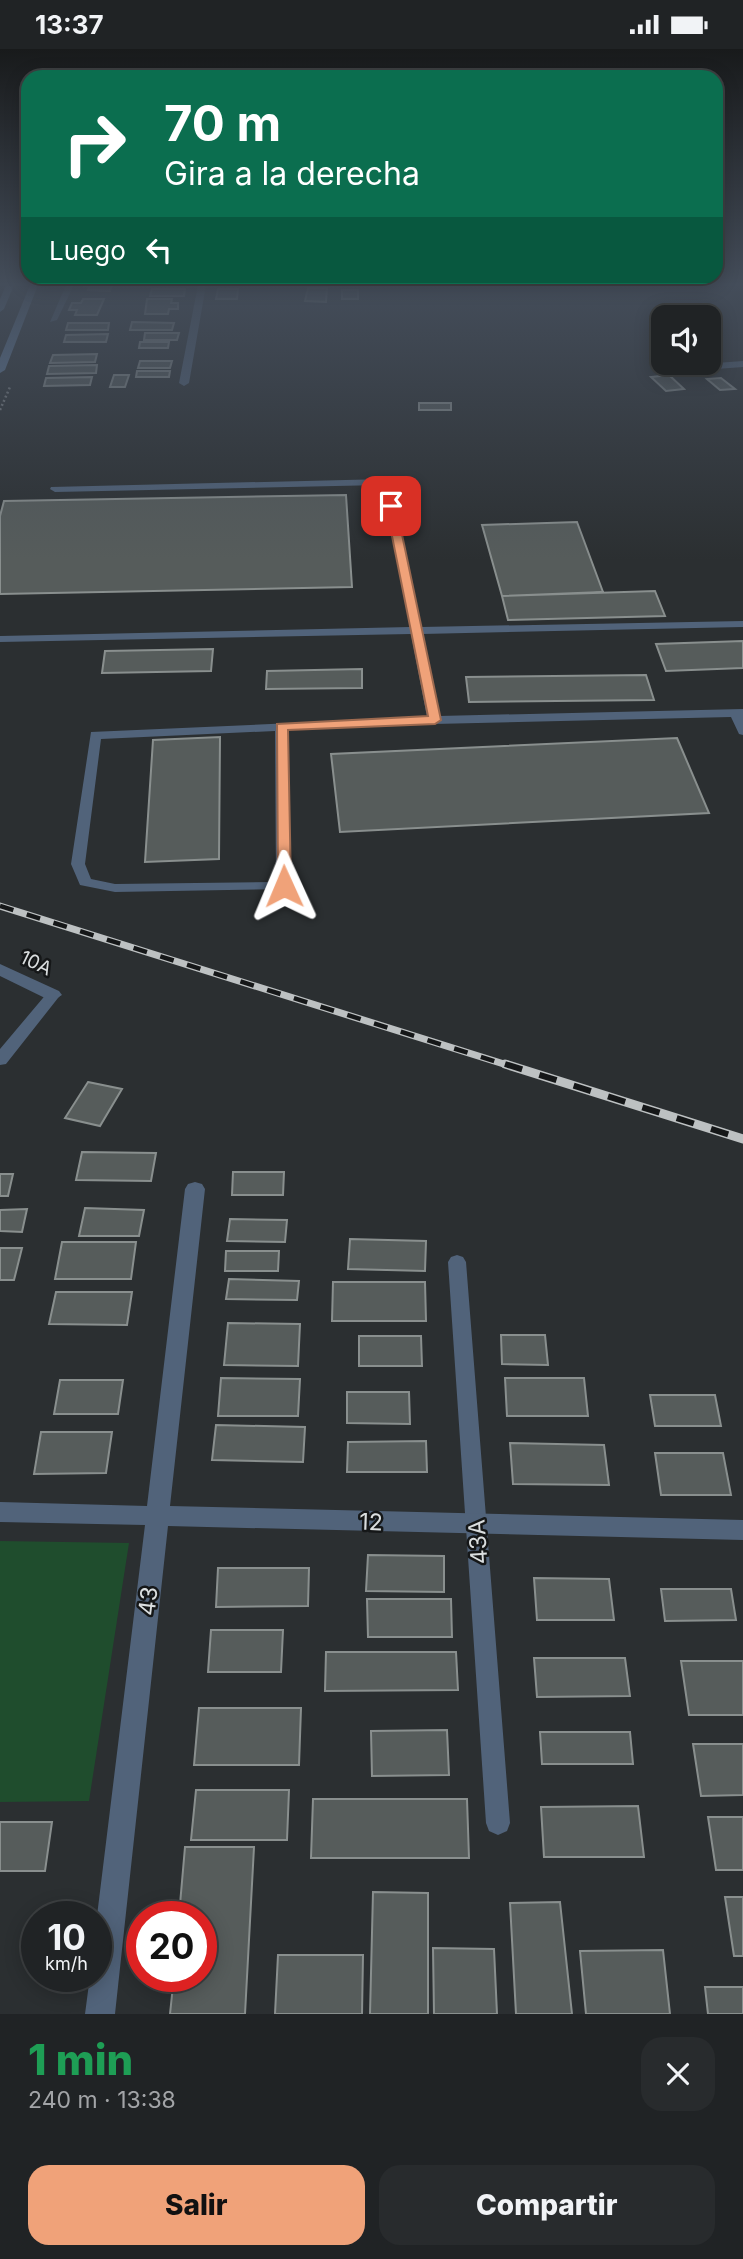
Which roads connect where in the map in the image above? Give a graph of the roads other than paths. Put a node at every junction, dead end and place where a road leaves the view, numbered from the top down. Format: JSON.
{"nodes":[{"id":1,"x":185,"y":377,"type":"edge"},
{"id":2,"x":184,"y":383,"type":"dead end"},
{"id":3,"x":55,"y":489,"type":"dead end"},
{"id":4,"x":743,"y":624,"type":"edge"},
{"id":5,"x":416,"y":631,"type":"junction"},
{"id":6,"x":0,"y":639,"type":"edge"},
{"id":7,"x":739,"y":713,"type":"edge"},
{"id":8,"x":435,"y":720,"type":"junction"},
{"id":9,"x":281,"y":727,"type":"junction"},
{"id":10,"x":743,"y":731,"type":"edge"},
{"id":11,"x":0,"y":969,"type":"edge"},
{"id":12,"x":53,"y":995,"type":"joint"},
{"id":13,"x":0,"y":1060,"type":"edge"},
{"id":14,"x":195,"y":1189,"type":"dead end"},
{"id":15,"x":457,"y":1262,"type":"dead end"},
{"id":16,"x":0,"y":1512,"type":"edge"},
{"id":17,"x":158,"y":1516,"type":"junction"},
{"id":18,"x":477,"y":1525,"type":"junction"},
{"id":19,"x":743,"y":1530,"type":"edge"},
{"id":20,"x":498,"y":1823,"type":"dead end"},
{"id":21,"x":100,"y":2014,"type":"edge"}],
"edges":[{"from":1,"to":2,"type":"street"},
{"from":3,"to":5,"type":"lane"},
{"from":4,"to":5,"type":"lane"},
{"from":5,"to":6,"type":"lane"},
{"from":5,"to":8,"type":"lane"},
{"from":7,"to":8,"type":"lane"},
{"from":7,"to":10,"type":"lane"},
{"from":8,"to":9,"type":"lane"},
{"from":9,"to":9,"type":"lane"},
{"from":11,"to":12,"type":"street","name":"10A"},
{"from":12,"to":13,"type":"lane"},
{"from":14,"to":17,"type":"street","name":"43"},
{"from":15,"to":18,"type":"lane","name":"43A"},
{"from":16,"to":17,"type":"street","name":"12"},
{"from":17,"to":18,"type":"street","name":"12"},
{"from":17,"to":21,"type":"street","name":"43"},
{"from":18,"to":19,"type":"street","name":"12"},
{"from":18,"to":20,"type":"lane","name":"43A"}]}
